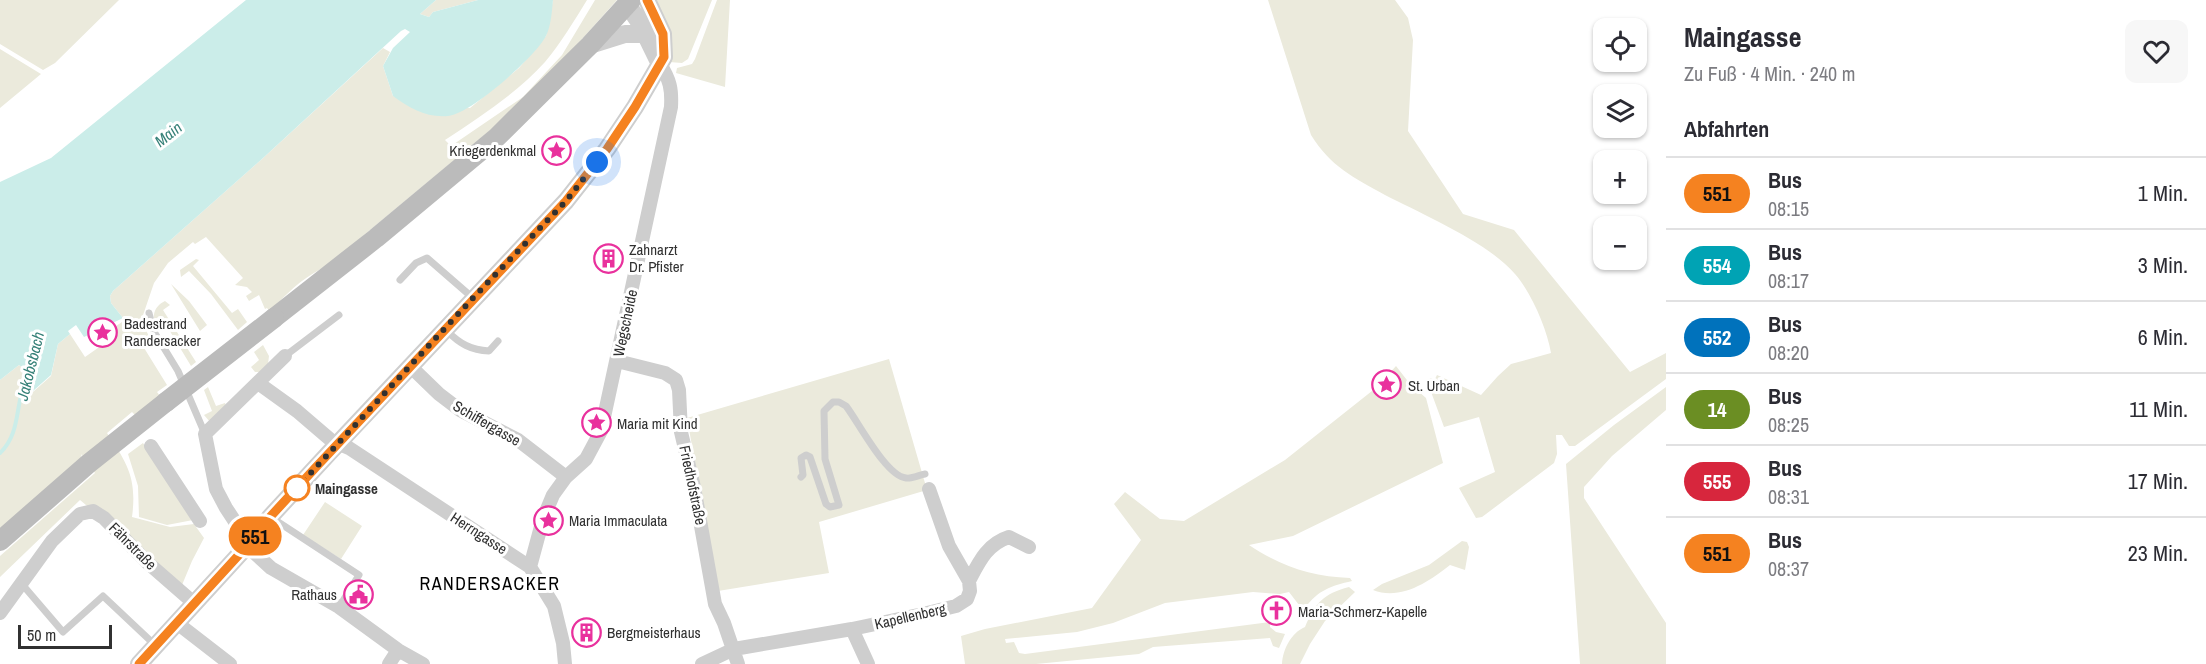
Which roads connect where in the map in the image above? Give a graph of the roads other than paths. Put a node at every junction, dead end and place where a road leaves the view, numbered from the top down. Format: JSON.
{"nodes":[{"id":1,"x":647,"y":0,"type":"edge"},
{"id":2,"x":629,"y":2,"type":"edge"},
{"id":3,"x":646,"y":34,"type":"junction"},
{"id":4,"x":590,"y":45,"type":"junction"},
{"id":5,"x":660,"y":64,"type":"junction"},
{"id":6,"x":400,"y":280,"type":"dead end"},
{"id":7,"x":473,"y":298,"type":"junction"},
{"id":8,"x":149,"y":313,"type":"dead end"},
{"id":9,"x":339,"y":315,"type":"dead end"},
{"id":10,"x":446,"y":329,"type":"junction"},
{"id":11,"x":498,"y":341,"type":"dead end"},
{"id":12,"x":285,"y":356,"type":"joint"},
{"id":13,"x":616,"y":360,"type":"junction"},
{"id":14,"x":410,"y":366,"type":"junction"},
{"id":15,"x":258,"y":383,"type":"junction"},
{"id":16,"x":205,"y":434,"type":"junction"},
{"id":17,"x":339,"y":444,"type":"junction"},
{"id":18,"x":152,"y":446,"type":"dead end"},
{"id":19,"x":925,"y":474,"type":"dead end"},
{"id":20,"x":566,"y":477,"type":"junction"},
{"id":21,"x":801,"y":477,"type":"dead end"},
{"id":22,"x":929,"y":489,"type":"dead end"},
{"id":23,"x":270,"y":517,"type":"junction"},
{"id":24,"x":200,"y":521,"type":"dead end"},
{"id":25,"x":0,"y":541,"type":"edge"},
{"id":26,"x":248,"y":545,"type":"junction"},
{"id":27,"x":1029,"y":547,"type":"dead end"},
{"id":28,"x":530,"y":567,"type":"junction"},
{"id":29,"x":969,"y":580,"type":"junction"},
{"id":30,"x":21,"y":583,"type":"junction"},
{"id":31,"x":195,"y":604,"type":"junction"},
{"id":32,"x":339,"y":607,"type":"junction"},
{"id":33,"x":0,"y":613,"type":"edge"},
{"id":34,"x":177,"y":623,"type":"junction"},
{"id":35,"x":852,"y":629,"type":"junction"},
{"id":36,"x":156,"y":646,"type":"junction"},
{"id":37,"x":734,"y":649,"type":"junction"},
{"id":38,"x":398,"y":650,"type":"junction"},
{"id":39,"x":414,"y":662,"type":"edge"},
{"id":40,"x":139,"y":664,"type":"edge"},
{"id":41,"x":230,"y":664,"type":"edge"},
{"id":42,"x":389,"y":664,"type":"edge"},
{"id":43,"x":565,"y":664,"type":"edge"},
{"id":44,"x":702,"y":664,"type":"edge"},
{"id":45,"x":738,"y":664,"type":"edge"},
{"id":46,"x":868,"y":664,"type":"edge"}],
"edges":[{"from":1,"to":5,"type":"street"},
{"from":2,"to":3,"type":"street"},
{"from":2,"to":4,"type":"main road"},
{"from":3,"to":4,"type":"street"},
{"from":3,"to":5,"type":"street"},
{"from":4,"to":25,"type":"main road","bridge":true},
{"from":5,"to":7,"type":"street"},
{"from":5,"to":13,"type":"street","name":"Wegscheide"},
{"from":6,"to":7,"type":"lane"},
{"from":7,"to":10,"type":"street"},
{"from":8,"to":16,"type":"lane"},
{"from":9,"to":12,"type":"lane"},
{"from":10,"to":11,"type":"lane"},
{"from":10,"to":14,"type":"street"},
{"from":12,"to":15,"type":"street"},
{"from":13,"to":20,"type":"street","name":"Wegscheide"},
{"from":13,"to":37,"type":"street","name":"Friedhofstraße"},
{"from":14,"to":17,"type":"street"},
{"from":14,"to":20,"type":"street","name":"Schiffergasse"},
{"from":15,"to":16,"type":"street"},
{"from":15,"to":17,"type":"street","name":"Herrngasse"},
{"from":16,"to":26,"type":"street"},
{"from":17,"to":23,"type":"street"},
{"from":17,"to":28,"type":"street","name":"Herrngasse"},
{"from":18,"to":24,"type":"street"},
{"from":19,"to":21,"type":"lane"},
{"from":20,"to":28,"type":"street","name":"Wegscheide"},
{"from":22,"to":29,"type":"street"},
{"from":23,"to":26,"type":"street"},
{"from":23,"to":32,"type":"lane"},
{"from":26,"to":31,"type":"street"},
{"from":26,"to":32,"type":"street"},
{"from":27,"to":29,"type":"street"},
{"from":28,"to":43,"type":"street","name":"Herrngasse"},
{"from":29,"to":35,"type":"street","name":"Kapellenberg"},
{"from":30,"to":31,"type":"street","name":"Fährstraße"},
{"from":30,"to":33,"type":"street","name":"Fährstraße"},
{"from":30,"to":36,"type":"lane"},
{"from":31,"to":34,"type":"street"},
{"from":32,"to":38,"type":"street"},
{"from":34,"to":36,"type":"street"},
{"from":34,"to":41,"type":"street"},
{"from":35,"to":37,"type":"street","name":"Kapellenberg"},
{"from":35,"to":46,"type":"street"},
{"from":36,"to":40,"type":"street"},
{"from":37,"to":44,"type":"street"},
{"from":37,"to":45,"type":"street","name":"Friedhofstraße"},
{"from":38,"to":39,"type":"street"},
{"from":38,"to":42,"type":"street"}]}
